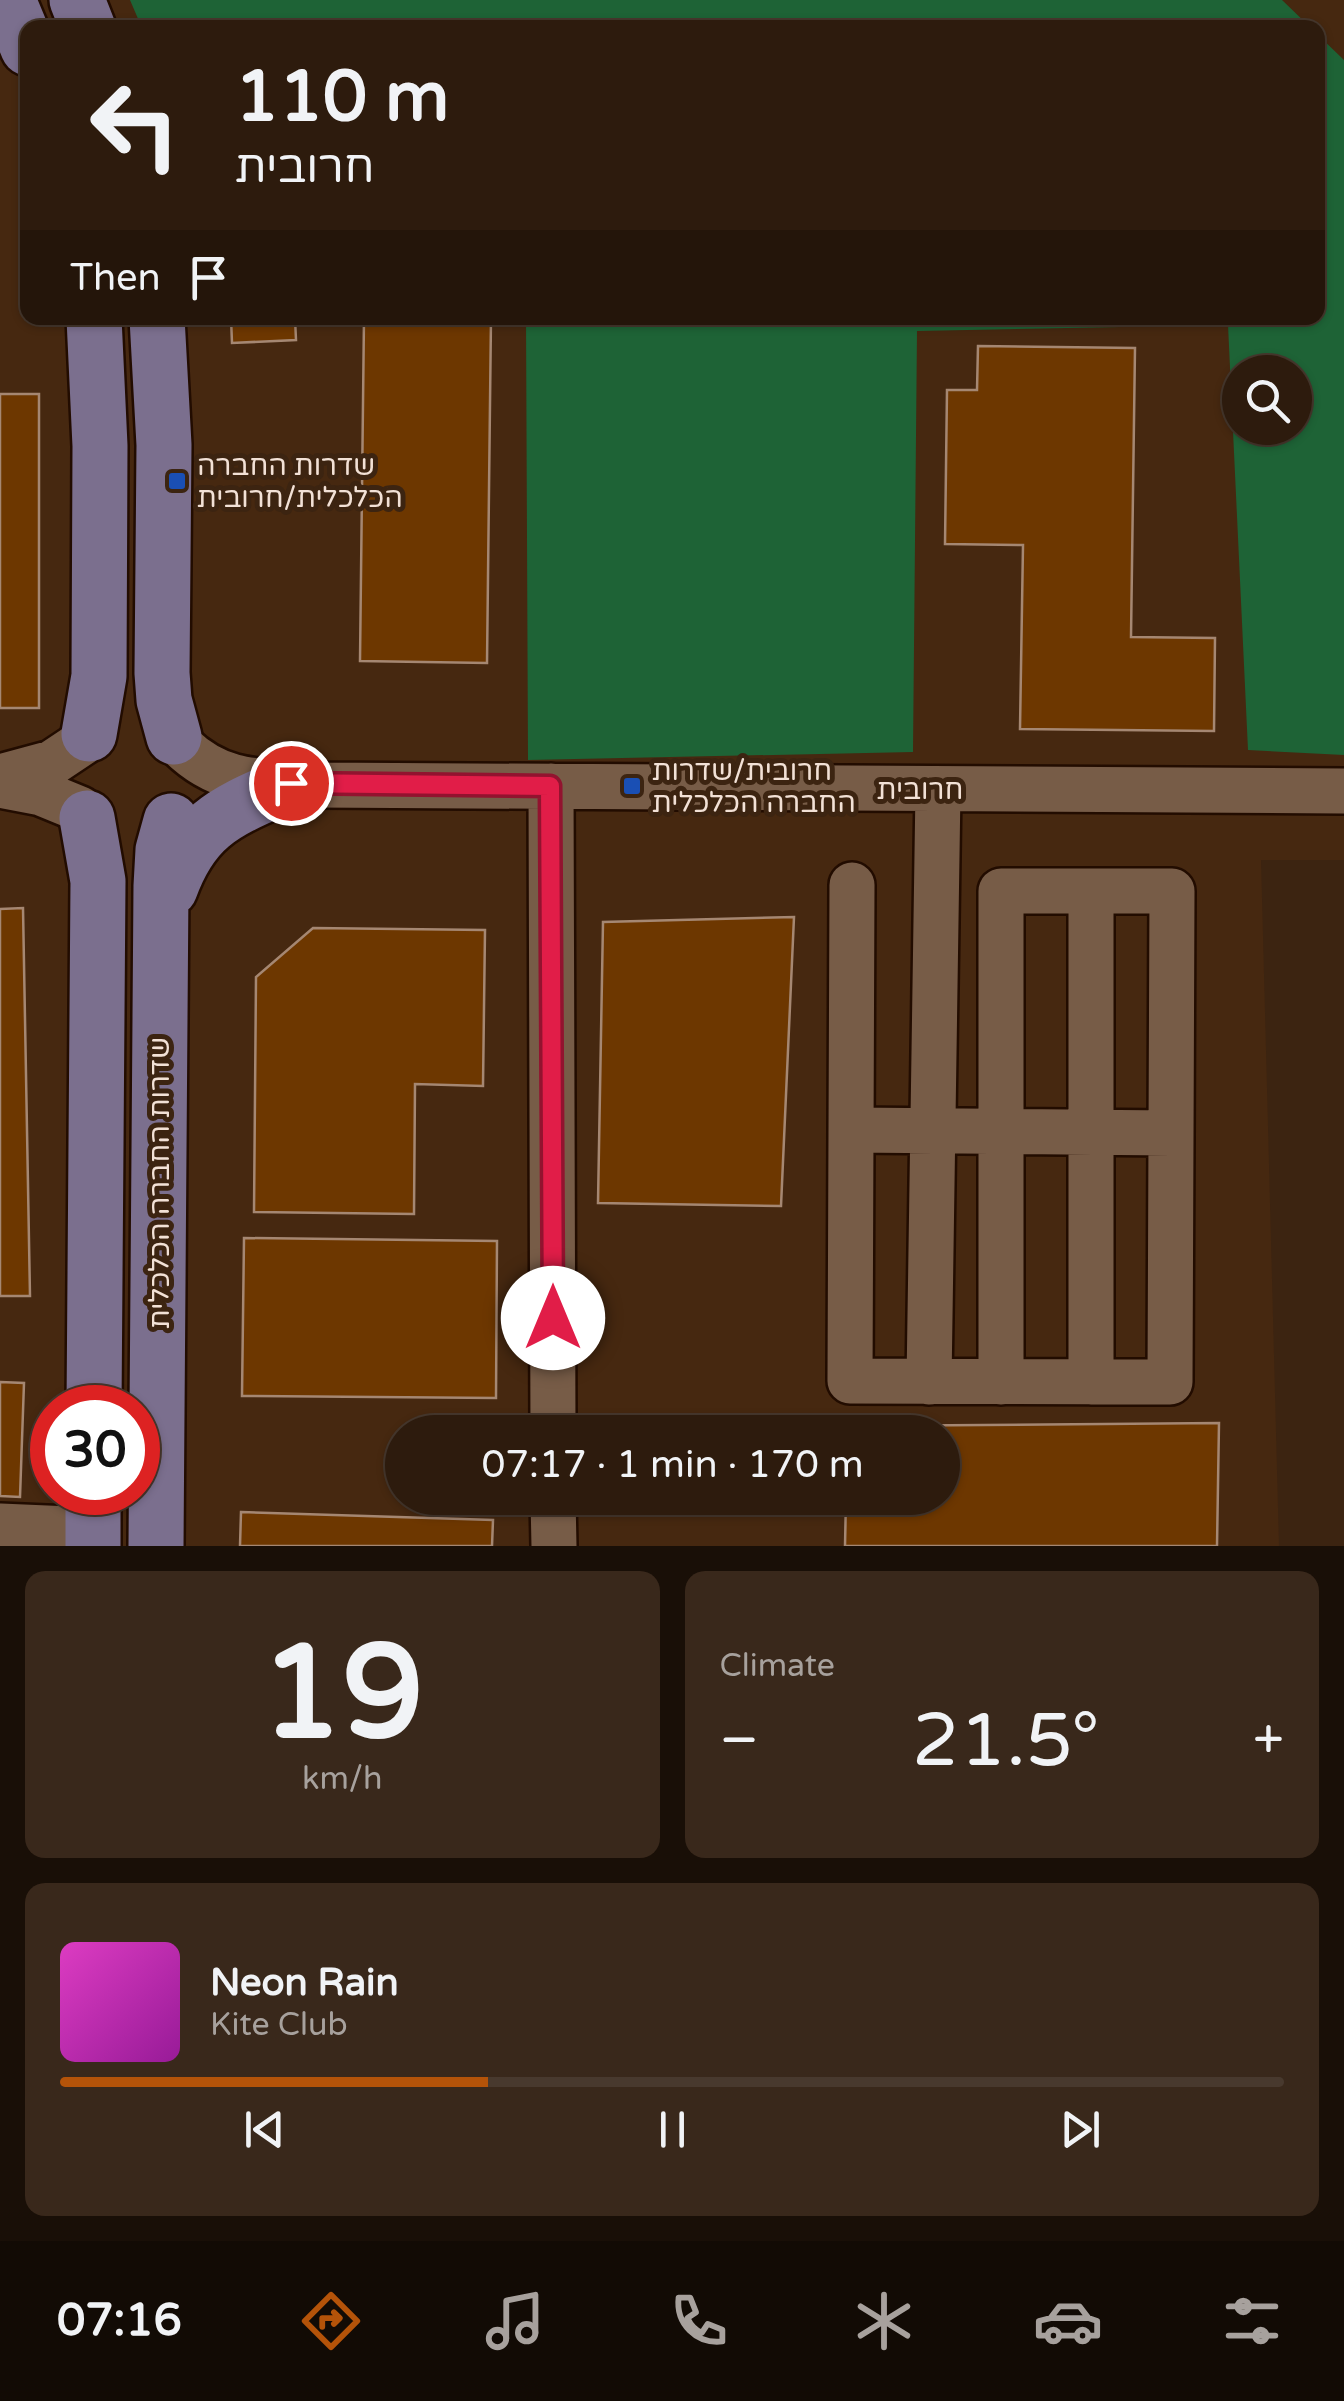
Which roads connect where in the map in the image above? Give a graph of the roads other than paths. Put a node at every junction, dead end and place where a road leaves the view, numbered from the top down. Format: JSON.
{"nodes":[{"id":1,"x":8,"y":0,"type":"edge"},
{"id":2,"x":20,"y":29,"type":"edge"},
{"id":3,"x":94,"y":325,"type":"edge"},
{"id":4,"x":157,"y":325,"type":"edge"},
{"id":5,"x":85,"y":738,"type":"junction"},
{"id":6,"x":177,"y":741,"type":"junction"},
{"id":7,"x":0,"y":776,"type":"edge"},
{"id":8,"x":0,"y":785,"type":"edge"},
{"id":9,"x":550,"y":786,"type":"junction"},
{"id":10,"x":298,"y":787,"type":"junction"},
{"id":11,"x":938,"y":789,"type":"junction"},
{"id":12,"x":1344,"y":792,"type":"edge"},
{"id":13,"x":83,"y":814,"type":"junction"},
{"id":14,"x":176,"y":815,"type":"junction"},
{"id":15,"x":852,"y":886,"type":"dead end"},
{"id":16,"x":1092,"y":891,"type":"junction"},
{"id":17,"x":160,"y":930,"type":"junction"},
{"id":18,"x":850,"y":1130,"type":"junction"},
{"id":19,"x":933,"y":1132,"type":"junction"},
{"id":20,"x":1001,"y":1132,"type":"junction"},
{"id":21,"x":1091,"y":1132,"type":"junction"},
{"id":22,"x":1170,"y":1133,"type":"junction"},
{"id":23,"x":929,"y":1382,"type":"junction"},
{"id":24,"x":1001,"y":1382,"type":"junction"},
{"id":25,"x":1091,"y":1382,"type":"junction"},
{"id":26,"x":94,"y":1385,"type":"edge"},
{"id":27,"x":553,"y":1415,"type":"edge"},
{"id":28,"x":554,"y":1515,"type":"edge"},
{"id":29,"x":93,"y":1523,"type":"edge"},
{"id":30,"x":0,"y":1526,"type":"edge"},
{"id":31,"x":156,"y":1546,"type":"edge"},
{"id":32,"x":554,"y":1546,"type":"edge"}],
"edges":[{"from":1,"to":2,"type":"main road"},
{"from":3,"to":5,"type":"main road"},
{"from":4,"to":6,"type":"main road"},
{"from":5,"to":6,"type":"main road"},
{"from":5,"to":7,"type":"street"},
{"from":5,"to":13,"type":"main road"},
{"from":6,"to":10,"type":"street","name":"חרובית"},
{"from":6,"to":14,"type":"main road"},
{"from":8,"to":13,"type":"street"},
{"from":9,"to":10,"type":"street","name":"חרובית"},
{"from":9,"to":11,"type":"street","name":"חרובית"},
{"from":9,"to":27,"type":"street"},
{"from":10,"to":14,"type":"street","name":"חרובית"},
{"from":10,"to":17,"type":"main road"},
{"from":11,"to":12,"type":"street","name":"חרובית"},
{"from":11,"to":19,"type":"street"},
{"from":13,"to":14,"type":"main road"},
{"from":13,"to":26,"type":"main road"},
{"from":14,"to":17,"type":"main road","name":"שדרות החברה הכלכלית"},
{"from":15,"to":18,"type":"street"},
{"from":16,"to":20,"type":"street"},
{"from":16,"to":21,"type":"street"},
{"from":16,"to":22,"type":"street"},
{"from":17,"to":31,"type":"main road","name":"שדרות החברה הכלכלית"},
{"from":18,"to":19,"type":"street"},
{"from":18,"to":23,"type":"street"},
{"from":19,"to":20,"type":"street"},
{"from":19,"to":23,"type":"street"},
{"from":20,"to":21,"type":"street"},
{"from":20,"to":24,"type":"street"},
{"from":21,"to":22,"type":"street"},
{"from":21,"to":25,"type":"street"},
{"from":22,"to":25,"type":"street"},
{"from":23,"to":24,"type":"street"},
{"from":24,"to":25,"type":"street"},
{"from":28,"to":32,"type":"street"},
{"from":29,"to":30,"type":"street"}]}
